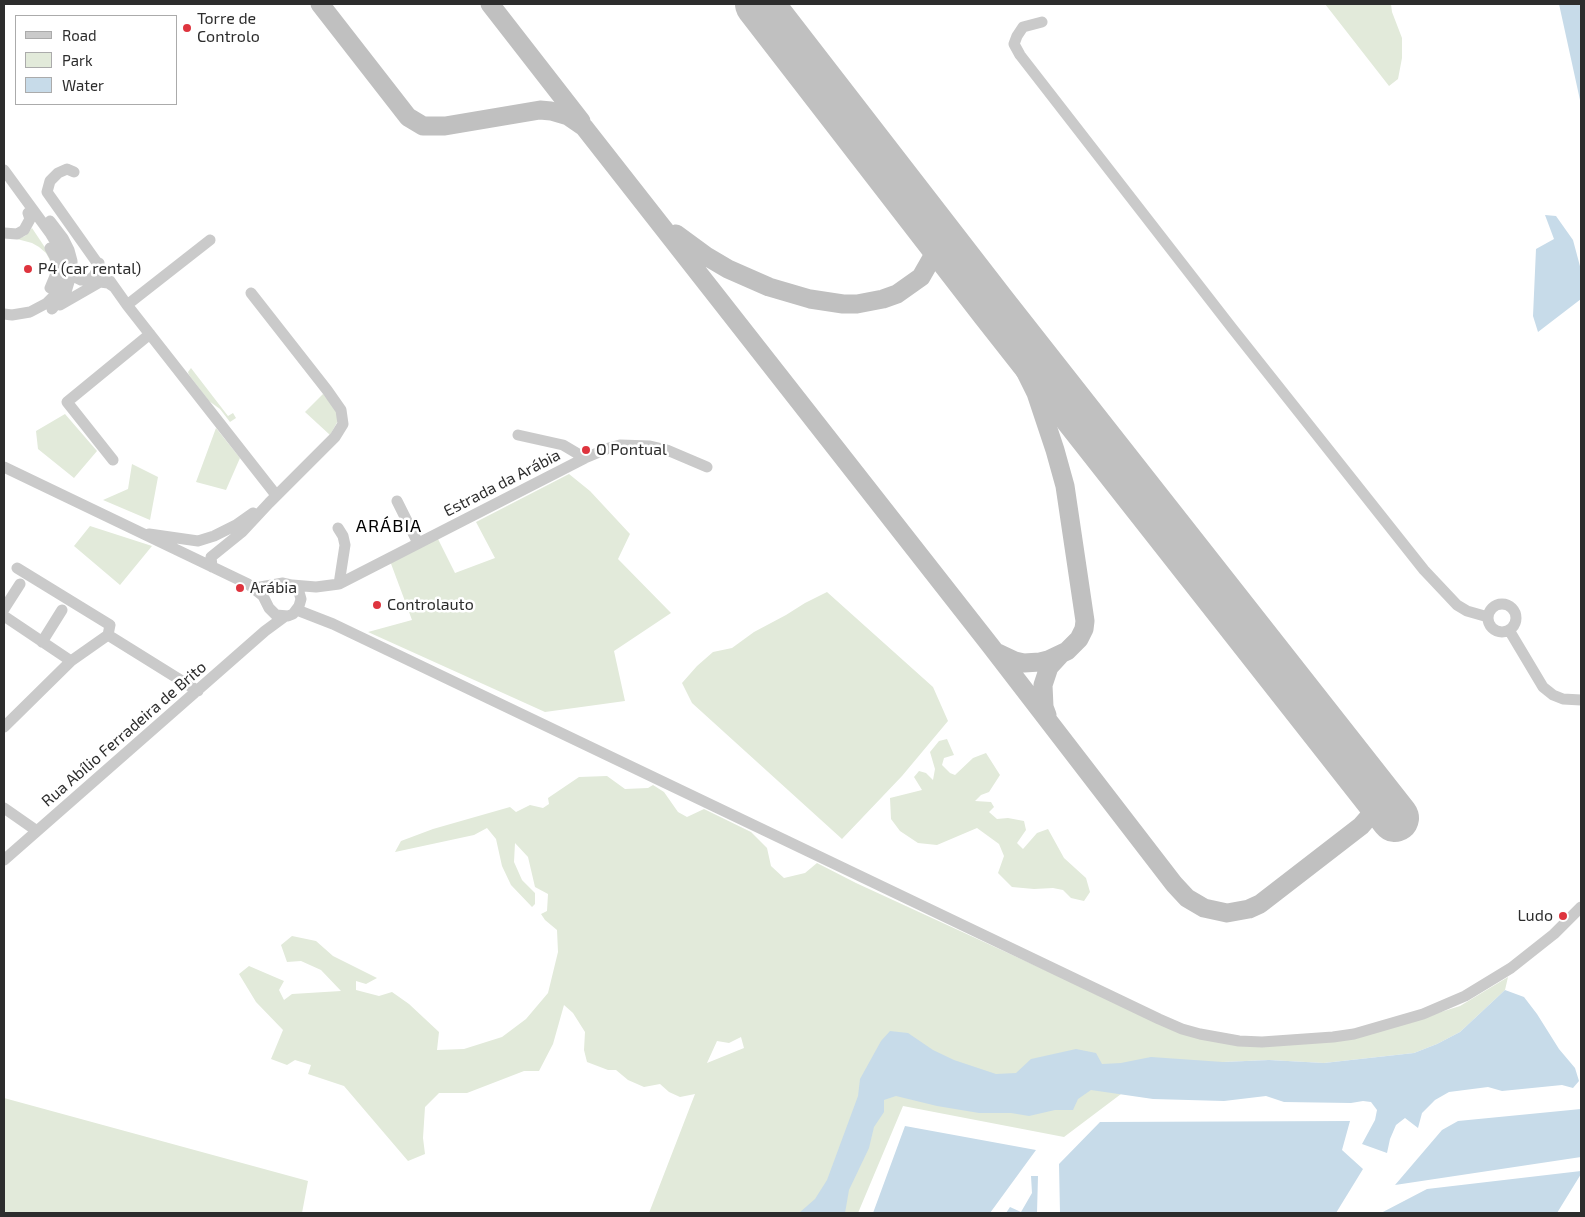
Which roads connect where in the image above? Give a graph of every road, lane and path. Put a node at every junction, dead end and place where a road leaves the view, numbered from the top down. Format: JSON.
{"nodes":[{"id":1,"x":1042,"y":22,"type":"dead end"},
{"id":2,"x":4,"y":171,"type":"edge"},
{"id":3,"x":74,"y":172,"type":"dead end"},
{"id":4,"x":28,"y":213,"type":"junction"},
{"id":5,"x":4,"y":233,"type":"edge"},
{"id":6,"x":210,"y":240,"type":"dead end"},
{"id":7,"x":98,"y":263,"type":"junction"},
{"id":8,"x":72,"y":272,"type":"junction"},
{"id":9,"x":115,"y":288,"type":"junction"},
{"id":10,"x":251,"y":293,"type":"dead end"},
{"id":11,"x":128,"y":305,"type":"junction"},
{"id":12,"x":52,"y":309,"type":"junction"},
{"id":13,"x":4,"y":313,"type":"edge"},
{"id":14,"x":150,"y":334,"type":"junction"},
{"id":15,"x":518,"y":435,"type":"dead end"},
{"id":16,"x":585,"y":458,"type":"junction"},
{"id":17,"x":113,"y":460,"type":"dead end"},
{"id":18,"x":4,"y":467,"type":"edge"},
{"id":19,"x":707,"y":467,"type":"dead end"},
{"id":20,"x":273,"y":499,"type":"junction"},
{"id":21,"x":397,"y":501,"type":"dead end"},
{"id":22,"x":338,"y":528,"type":"dead end"},
{"id":23,"x":142,"y":533,"type":"junction"},
{"id":24,"x":418,"y":543,"type":"junction"},
{"id":25,"x":212,"y":567,"type":"junction"},
{"id":26,"x":17,"y":568,"type":"dead end"},
{"id":27,"x":20,"y":584,"type":"dead end"},
{"id":28,"x":339,"y":584,"type":"junction"},
{"id":29,"x":292,"y":585,"type":"junction"},
{"id":30,"x":274,"y":586,"type":"junction"},
{"id":31,"x":316,"y":587,"type":"junction"},
{"id":32,"x":255,"y":588,"type":"junction"},
{"id":33,"x":299,"y":603,"type":"junction"},
{"id":34,"x":269,"y":608,"type":"junction"},
{"id":35,"x":4,"y":609,"type":"edge"},
{"id":36,"x":62,"y":610,"type":"dead end"},
{"id":37,"x":4,"y":616,"type":"edge"},
{"id":38,"x":284,"y":617,"type":"junction"},
{"id":39,"x":1488,"y":617,"type":"junction"},
{"id":40,"x":1509,"y":630,"type":"junction"},
{"id":41,"x":265,"y":632,"type":"junction"},
{"id":42,"x":108,"y":635,"type":"junction"},
{"id":43,"x":42,"y":642,"type":"junction"},
{"id":44,"x":71,"y":661,"type":"junction"},
{"id":45,"x":198,"y":691,"type":"junction"},
{"id":46,"x":1581,"y":700,"type":"edge"},
{"id":47,"x":6,"y":720,"type":"edge"},
{"id":48,"x":4,"y":808,"type":"edge"},
{"id":49,"x":37,"y":831,"type":"junction"},
{"id":50,"x":4,"y":860,"type":"edge"},
{"id":51,"x":1581,"y":907,"type":"edge"}],
"edges":[{"from":1,"to":39,"type":"street"},
{"from":2,"to":4,"type":"street"},
{"from":2,"to":8,"type":"street"},
{"from":2,"to":13,"type":"street"},
{"from":3,"to":7,"type":"street"},
{"from":4,"to":5,"type":"street"},
{"from":4,"to":13,"type":"street"},
{"from":6,"to":11,"type":"street"},
{"from":7,"to":8,"type":"street"},
{"from":7,"to":9,"type":"street"},
{"from":8,"to":12,"type":"street"},
{"from":9,"to":11,"type":"street"},
{"from":9,"to":12,"type":"street"},
{"from":10,"to":20,"type":"street"},
{"from":11,"to":14,"type":"street"},
{"from":12,"to":13,"type":"street"},
{"from":14,"to":17,"type":"street"},
{"from":14,"to":20,"type":"street"},
{"from":15,"to":16,"type":"street"},
{"from":16,"to":19,"type":"street","name":"Estrada da Arábia"},
{"from":16,"to":24,"type":"street","name":"Estrada da Arábia"},
{"from":18,"to":23,"type":"street"},
{"from":20,"to":23,"type":"street"},
{"from":20,"to":25,"type":"street"},
{"from":21,"to":24,"type":"street"},
{"from":22,"to":28,"type":"street"},
{"from":23,"to":25,"type":"street"},
{"from":24,"to":28,"type":"street","name":"Estrada da Arábia"},
{"from":25,"to":32,"type":"street"},
{"from":26,"to":42,"type":"street"},
{"from":27,"to":35,"type":"street"},
{"from":28,"to":31,"type":"street","name":"Estrada da Arábia"},
{"from":29,"to":30,"type":"street"},
{"from":29,"to":31,"type":"street"},
{"from":29,"to":33,"type":"street"},
{"from":30,"to":32,"type":"street"},
{"from":30,"to":34,"type":"street"},
{"from":31,"to":33,"type":"street"},
{"from":32,"to":34,"type":"street"},
{"from":33,"to":38,"type":"street"},
{"from":33,"to":51,"type":"street"},
{"from":34,"to":38,"type":"street"},
{"from":34,"to":41,"type":"street"},
{"from":36,"to":43,"type":"street"},
{"from":37,"to":43,"type":"street"},
{"from":38,"to":41,"type":"street","name":"Rua Abílio Ferradeira de Brito"},
{"from":39,"to":40,"type":"street"},
{"from":39,"to":40,"type":"street"},
{"from":40,"to":46,"type":"street"},
{"from":41,"to":45,"type":"street","name":"Rua Abílio Ferradeira de Brito"},
{"from":42,"to":44,"type":"street"},
{"from":42,"to":45,"type":"street"},
{"from":43,"to":44,"type":"street"},
{"from":44,"to":47,"type":"street"},
{"from":45,"to":49,"type":"street","name":"Rua Abílio Ferradeira de Brito"},
{"from":48,"to":49,"type":"street"},
{"from":49,"to":50,"type":"street","name":"Rua Abílio Ferradeira de Brito"}]}
